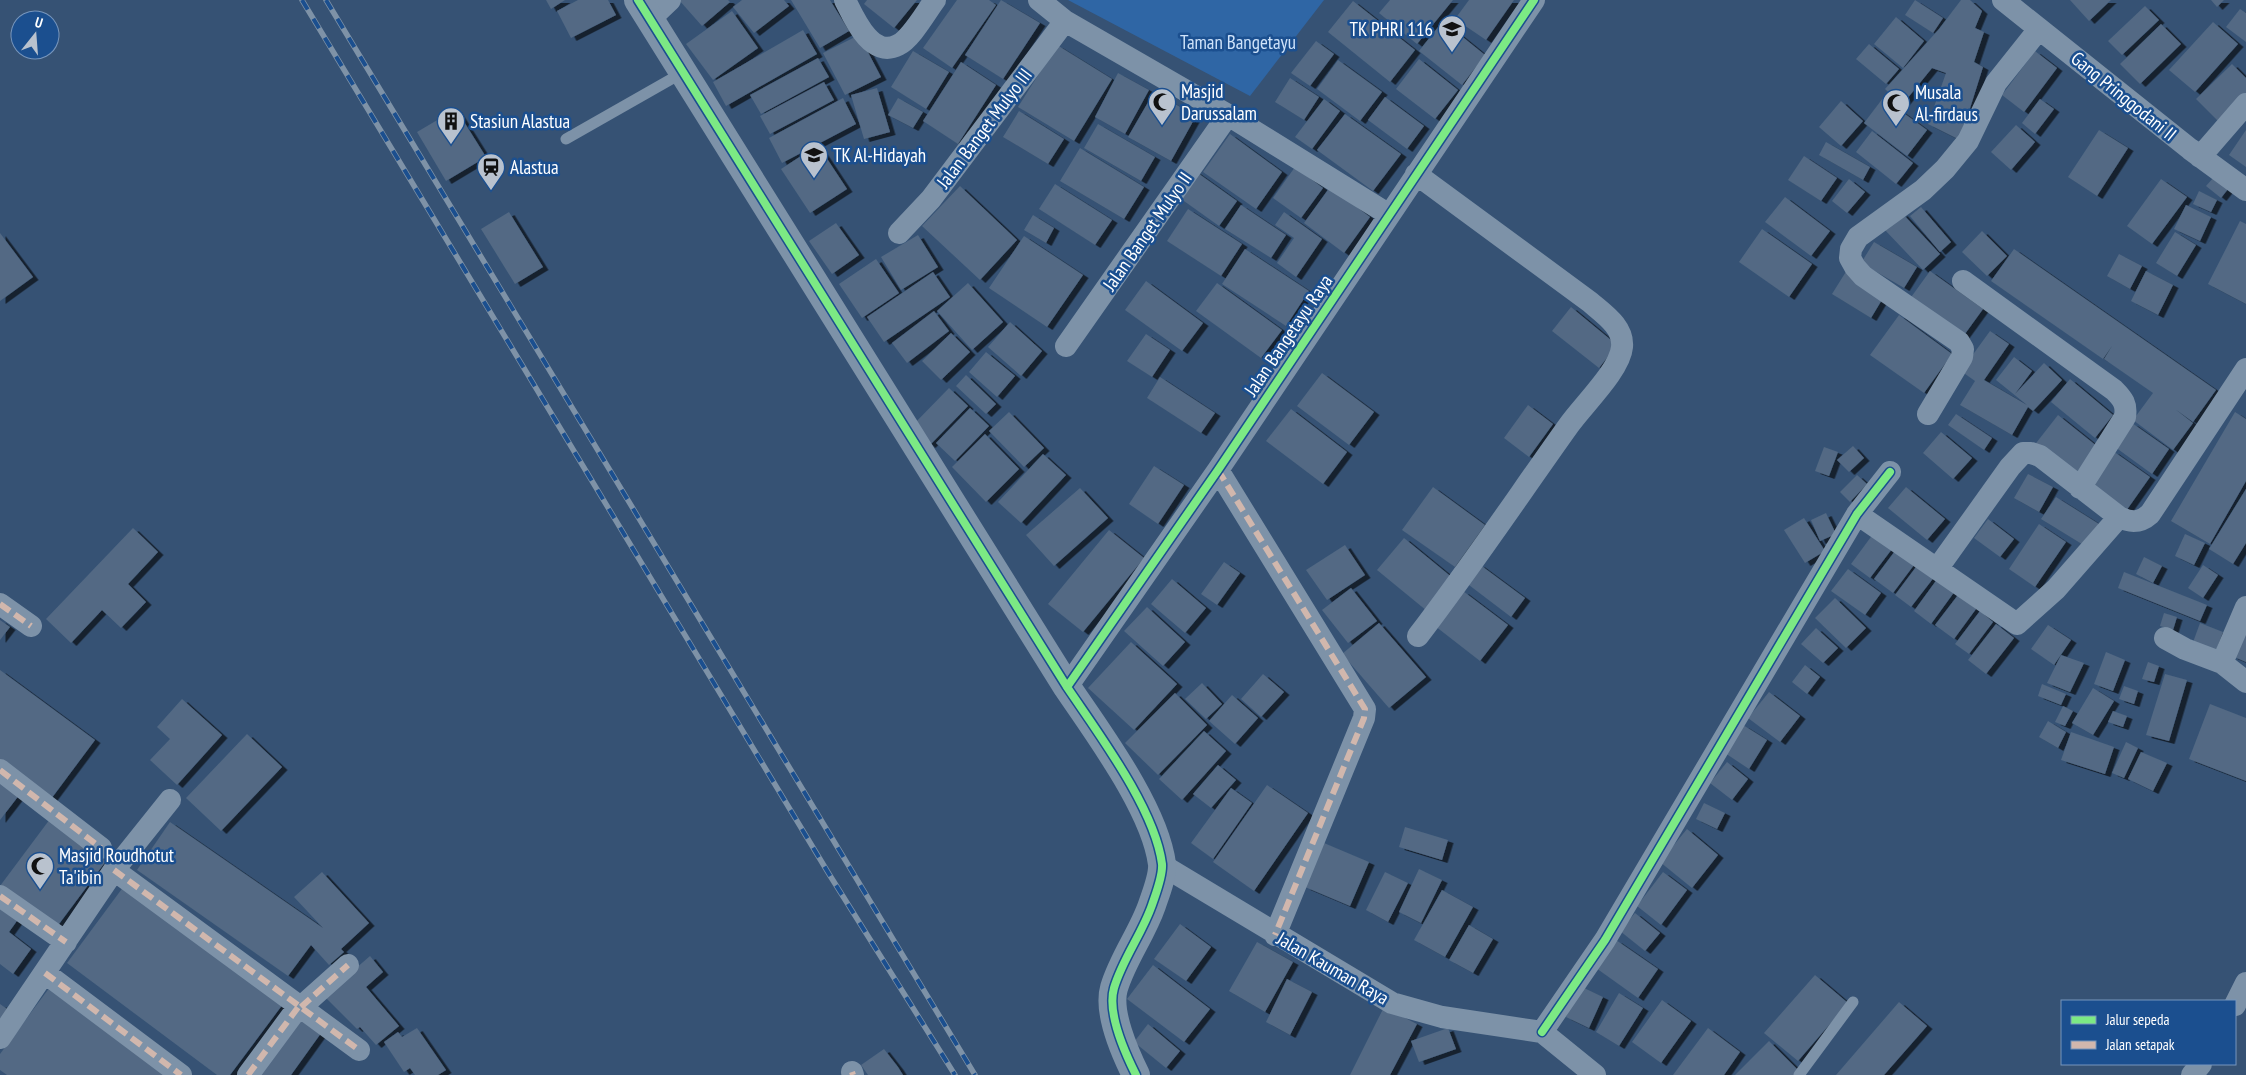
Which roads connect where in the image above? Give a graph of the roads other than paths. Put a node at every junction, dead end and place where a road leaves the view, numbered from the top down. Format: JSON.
{"nodes":[{"id":1,"x":670,"y":0,"type":"edge"},
{"id":2,"x":845,"y":0,"type":"edge"},
{"id":3,"x":935,"y":0,"type":"edge"},
{"id":4,"x":1039,"y":0,"type":"edge"},
{"id":5,"x":1534,"y":0,"type":"edge"},
{"id":6,"x":2003,"y":0,"type":"edge"},
{"id":7,"x":643,"y":10,"type":"edge"},
{"id":8,"x":1066,"y":21,"type":"junction"},
{"id":9,"x":2039,"y":28,"type":"junction"},
{"id":10,"x":682,"y":73,"type":"junction"},
{"id":11,"x":2246,"y":104,"type":"edge"},
{"id":12,"x":1228,"y":115,"type":"junction"},
{"id":13,"x":566,"y":139,"type":"dead end"},
{"id":14,"x":2200,"y":157,"type":"junction"},
{"id":15,"x":1416,"y":174,"type":"junction"},
{"id":16,"x":2246,"y":190,"type":"edge"},
{"id":17,"x":1388,"y":214,"type":"junction"},
{"id":18,"x":900,"y":233,"type":"dead end"},
{"id":19,"x":1963,"y":281,"type":"dead end"},
{"id":20,"x":1066,"y":346,"type":"dead end"},
{"id":21,"x":2246,"y":369,"type":"edge"},
{"id":22,"x":1928,"y":414,"type":"dead end"},
{"id":23,"x":1218,"y":470,"type":"junction"},
{"id":24,"x":1890,"y":472,"type":"dead end"},
{"id":25,"x":2080,"y":488,"type":"junction"},
{"id":26,"x":1857,"y":514,"type":"junction"},
{"id":27,"x":2118,"y":517,"type":"junction"},
{"id":28,"x":1937,"y":569,"type":"junction"},
{"id":29,"x":0,"y":604,"type":"edge"},
{"id":30,"x":2246,"y":607,"type":"edge"},
{"id":31,"x":31,"y":626,"type":"dead end"},
{"id":32,"x":1418,"y":636,"type":"dead end"},
{"id":33,"x":2165,"y":638,"type":"dead end"},
{"id":34,"x":2222,"y":663,"type":"junction"},
{"id":35,"x":2246,"y":682,"type":"edge"},
{"id":36,"x":1067,"y":687,"type":"junction"},
{"id":37,"x":0,"y":770,"type":"edge"},
{"id":38,"x":170,"y":800,"type":"dead end"},
{"id":39,"x":101,"y":848,"type":"dead end"},
{"id":40,"x":1162,"y":866,"type":"junction"},
{"id":41,"x":114,"y":870,"type":"junction"},
{"id":42,"x":0,"y":896,"type":"edge"},
{"id":43,"x":1274,"y":935,"type":"junction"},
{"id":44,"x":66,"y":942,"type":"junction"},
{"id":45,"x":348,"y":965,"type":"dead end"},
{"id":46,"x":45,"y":973,"type":"junction"},
{"id":47,"x":2246,"y":983,"type":"edge"},
{"id":48,"x":1853,"y":1002,"type":"dead end"},
{"id":49,"x":2236,"y":1003,"type":"edge"},
{"id":50,"x":300,"y":1006,"type":"junction"},
{"id":51,"x":1542,"y":1032,"type":"junction"},
{"id":52,"x":0,"y":1038,"type":"edge"},
{"id":53,"x":359,"y":1050,"type":"dead end"},
{"id":54,"x":2200,"y":1065,"type":"edge"},
{"id":55,"x":181,"y":1075,"type":"edge"},
{"id":56,"x":248,"y":1075,"type":"edge"},
{"id":57,"x":1136,"y":1075,"type":"edge"},
{"id":58,"x":1595,"y":1075,"type":"edge"},
{"id":59,"x":1799,"y":1075,"type":"edge"},
{"id":60,"x":2192,"y":1075,"type":"edge"}],
"edges":[{"from":1,"to":7,"type":"street"},
{"from":2,"to":3,"type":"street"},
{"from":4,"to":8,"type":"street"},
{"from":5,"to":15,"type":"street","name":"Jalan Bangetayu Raya"},
{"from":6,"to":9,"type":"street","name":"Gang Pringgodani II"},
{"from":7,"to":10,"type":"street"},
{"from":8,"to":12,"type":"street"},
{"from":8,"to":18,"type":"street","name":"Jalan Banget Mulyo III"},
{"from":9,"to":14,"type":"street","name":"Gang Pringgodani II"},
{"from":9,"to":22,"type":"street"},
{"from":10,"to":13,"type":"lane"},
{"from":10,"to":36,"type":"street"},
{"from":11,"to":14,"type":"street"},
{"from":12,"to":17,"type":"street"},
{"from":12,"to":20,"type":"street","name":"Jalan Banget Mulyo II"},
{"from":14,"to":16,"type":"street","name":"Gang Pringgodani II"},
{"from":15,"to":17,"type":"street","name":"Jalan Bangetayu Raya"},
{"from":15,"to":32,"type":"street"},
{"from":17,"to":23,"type":"street","name":"Jalan Bangetayu Raya"},
{"from":19,"to":25,"type":"street"},
{"from":21,"to":27,"type":"street"},
{"from":23,"to":36,"type":"street","name":"Jalan Bangetayu Raya"},
{"from":23,"to":43,"type":"street"},
{"from":24,"to":26,"type":"street"},
{"from":25,"to":27,"type":"street"},
{"from":25,"to":28,"type":"street"},
{"from":26,"to":28,"type":"street"},
{"from":26,"to":51,"type":"street"},
{"from":27,"to":28,"type":"street"},
{"from":29,"to":31,"type":"street"},
{"from":30,"to":34,"type":"street"},
{"from":33,"to":34,"type":"street"},
{"from":34,"to":35,"type":"street"},
{"from":36,"to":40,"type":"street"},
{"from":37,"to":39,"type":"street"},
{"from":38,"to":41,"type":"street"},
{"from":40,"to":43,"type":"street","name":"Jalan Kauman Raya"},
{"from":40,"to":57,"type":"street"},
{"from":41,"to":44,"type":"street"},
{"from":41,"to":50,"type":"street"},
{"from":42,"to":44,"type":"street"},
{"from":43,"to":51,"type":"street","name":"Jalan Kauman Raya"},
{"from":44,"to":46,"type":"street"},
{"from":45,"to":50,"type":"street"},
{"from":46,"to":52,"type":"street"},
{"from":46,"to":55,"type":"street"},
{"from":47,"to":49,"type":"street"},
{"from":48,"to":59,"type":"lane"},
{"from":50,"to":53,"type":"street"},
{"from":50,"to":56,"type":"street"},
{"from":51,"to":58,"type":"street"},
{"from":54,"to":60,"type":"street"}]}
